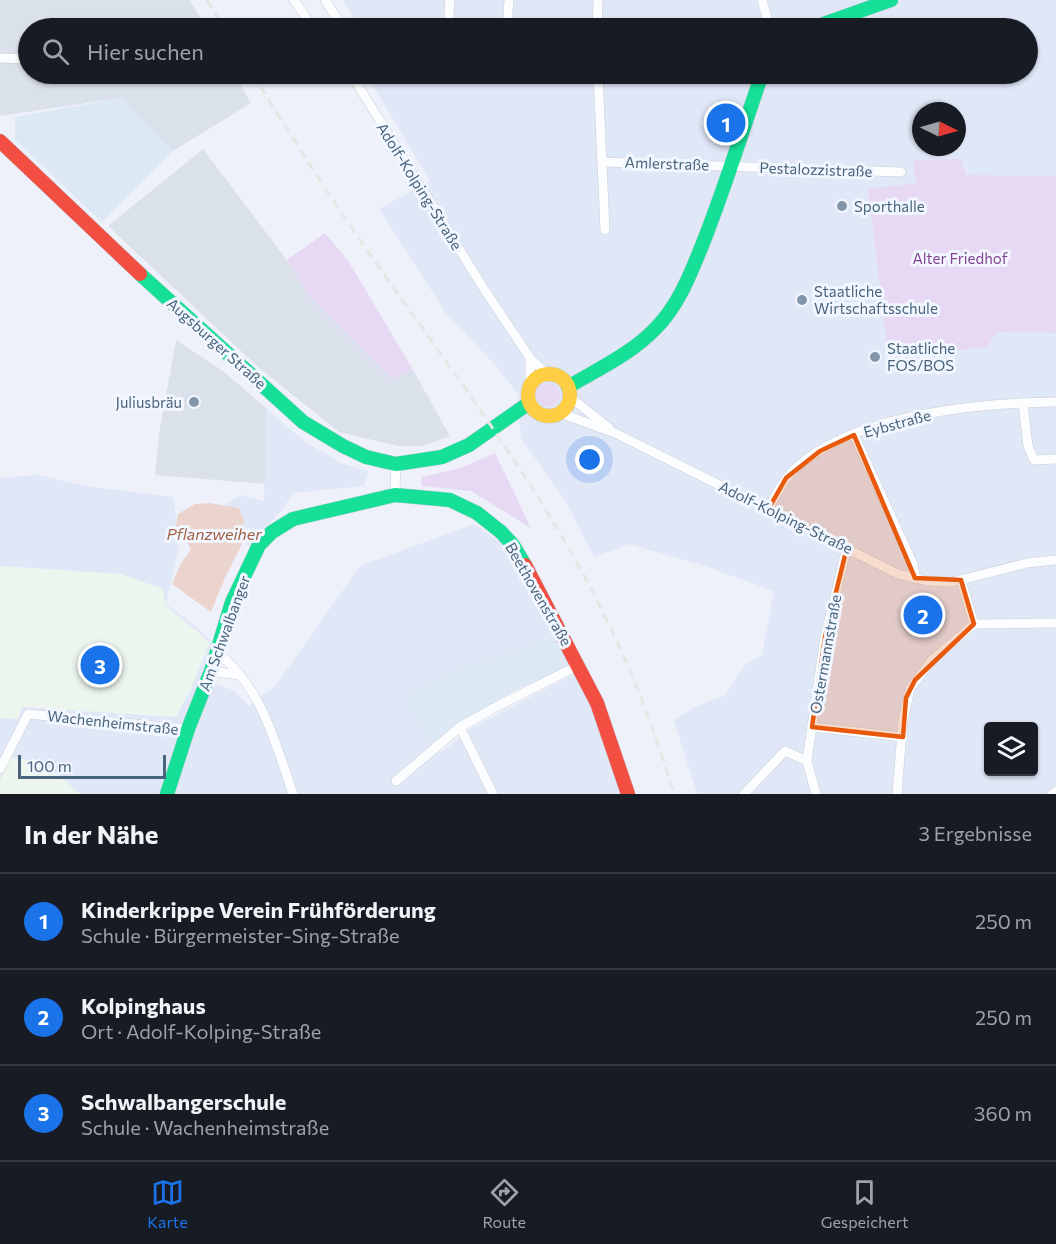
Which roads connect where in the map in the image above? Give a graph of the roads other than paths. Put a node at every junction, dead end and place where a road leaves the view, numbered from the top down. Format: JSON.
{"nodes":[{"id":1,"x":294,"y":0,"type":"edge"},
{"id":2,"x":325,"y":0,"type":"edge"},
{"id":3,"x":450,"y":0,"type":"edge"},
{"id":4,"x":509,"y":0,"type":"edge"},
{"id":5,"x":598,"y":0,"type":"edge"},
{"id":6,"x":762,"y":0,"type":"edge"},
{"id":7,"x":891,"y":0,"type":"edge"},
{"id":8,"x":308,"y":18,"type":"edge"},
{"id":9,"x":336,"y":18,"type":"edge"},
{"id":10,"x":449,"y":18,"type":"edge"},
{"id":11,"x":508,"y":18,"type":"edge"},
{"id":12,"x":597,"y":18,"type":"edge"},
{"id":13,"x":767,"y":18,"type":"edge"},
{"id":14,"x":851,"y":18,"type":"edge"},
{"id":15,"x":0,"y":58,"type":"edge"},
{"id":16,"x":18,"y":59,"type":"edge"},
{"id":17,"x":357,"y":84,"type":"edge"},
{"id":18,"x":599,"y":84,"type":"edge"},
{"id":19,"x":759,"y":84,"type":"edge"},
{"id":20,"x":0,"y":141,"type":"edge"},
{"id":21,"x":603,"y":162,"type":"junction"},
{"id":22,"x":731,"y":165,"type":"junction"},
{"id":23,"x":901,"y":172,"type":"dead end"},
{"id":24,"x":605,"y":230,"type":"dead end"},
{"id":25,"x":530,"y":358,"type":"junction"},
{"id":26,"x":546,"y":374,"type":"junction"},
{"id":27,"x":530,"y":386,"type":"junction"},
{"id":28,"x":569,"y":392,"type":"junction"},
{"id":29,"x":1056,"y":402,"type":"edge"},
{"id":30,"x":1023,"y":403,"type":"junction"},
{"id":31,"x":532,"y":406,"type":"junction"},
{"id":32,"x":560,"y":413,"type":"junction"},
{"id":33,"x":615,"y":433,"type":"junction"},
{"id":34,"x":854,"y":435,"type":"junction"},
{"id":35,"x":1056,"y":459,"type":"edge"},
{"id":36,"x":396,"y":464,"type":"junction"},
{"id":37,"x":395,"y":495,"type":"junction"},
{"id":38,"x":769,"y":508,"type":"junction"},
{"id":39,"x":847,"y":547,"type":"junction"},
{"id":40,"x":1056,"y":560,"type":"edge"},
{"id":41,"x":915,"y":578,"type":"junction"},
{"id":42,"x":961,"y":580,"type":"junction"},
{"id":43,"x":1056,"y":623,"type":"edge"},
{"id":44,"x":974,"y":624,"type":"junction"},
{"id":45,"x":216,"y":652,"type":"junction"},
{"id":46,"x":579,"y":665,"type":"junction"},
{"id":47,"x":211,"y":670,"type":"junction"},
{"id":48,"x":239,"y":675,"type":"junction"},
{"id":49,"x":460,"y":727,"type":"junction"},
{"id":50,"x":812,"y":728,"type":"junction"},
{"id":51,"x":188,"y":729,"type":"junction"},
{"id":52,"x":903,"y":736,"type":"junction"},
{"id":53,"x":807,"y":761,"type":"junction"},
{"id":54,"x":0,"y":769,"type":"edge"},
{"id":55,"x":396,"y":781,"type":"dead end"},
{"id":56,"x":1056,"y":791,"type":"edge"},
{"id":57,"x":167,"y":794,"type":"edge"},
{"id":58,"x":293,"y":794,"type":"edge"},
{"id":59,"x":493,"y":794,"type":"edge"},
{"id":60,"x":628,"y":794,"type":"edge"},
{"id":61,"x":744,"y":794,"type":"edge"},
{"id":62,"x":816,"y":794,"type":"edge"},
{"id":63,"x":897,"y":794,"type":"edge"},
{"id":64,"x":1052,"y":794,"type":"edge"}],
"edges":[{"from":1,"to":8,"type":"street"},
{"from":2,"to":9,"type":"street"},
{"from":3,"to":10,"type":"street"},
{"from":4,"to":11,"type":"street"},
{"from":5,"to":12,"type":"street"},
{"from":6,"to":13,"type":"street"},
{"from":7,"to":14,"type":"main road"},
{"from":15,"to":16,"type":"street"},
{"from":17,"to":25,"type":"street","name":"Adolf-Kolping-Straße"},
{"from":18,"to":21,"type":"street","name":"Amlerstraße"},
{"from":19,"to":22,"type":"main road"},
{"from":20,"to":36,"type":"main road","name":"Augsburger Straße"},
{"from":21,"to":22,"type":"street","name":"Amlerstraße"},
{"from":21,"to":24,"type":"street","name":"Amlerstraße"},
{"from":22,"to":23,"type":"street","name":"Pestalozzistraße"},
{"from":22,"to":28,"type":"main road"},
{"from":25,"to":26,"type":"street","name":"Adolf-Kolping-Straße"},
{"from":25,"to":27,"type":"street"},
{"from":26,"to":27,"type":"main road"},
{"from":26,"to":28,"type":"main road"},
{"from":27,"to":31,"type":"main road"},
{"from":28,"to":32,"type":"main road"},
{"from":28,"to":33,"type":"street","name":"Adolf-Kolping-Straße"},
{"from":29,"to":30,"type":"street","name":"Eybstraße"},
{"from":30,"to":34,"type":"street","name":"Eybstraße"},
{"from":30,"to":35,"type":"street"},
{"from":31,"to":32,"type":"main road"},
{"from":31,"to":36,"type":"main road","name":"Augsburger Straße"},
{"from":32,"to":33,"type":"street","name":"Adolf-Kolping-Straße"},
{"from":33,"to":38,"type":"street","name":"Adolf-Kolping-Straße"},
{"from":34,"to":38,"type":"street","name":"Eybstraße"},
{"from":34,"to":41,"type":"street"},
{"from":36,"to":37,"type":"street"},
{"from":37,"to":45,"type":"main road","name":"Am Schwalbanger"},
{"from":37,"to":46,"type":"main road","name":"Beethovenstraße"},
{"from":38,"to":39,"type":"street","name":"Adolf-Kolping-Straße"},
{"from":39,"to":41,"type":"street","name":"Adolf-Kolping-Straße"},
{"from":39,"to":50,"type":"street","name":"Ostermannstraße"},
{"from":40,"to":42,"type":"street","name":"Adolf-Kolping-Straße"},
{"from":41,"to":42,"type":"street","name":"Adolf-Kolping-Straße"},
{"from":42,"to":44,"type":"street"},
{"from":43,"to":44,"type":"street"},
{"from":44,"to":52,"type":"street"},
{"from":45,"to":47,"type":"main road","name":"Am Schwalbanger"},
{"from":45,"to":48,"type":"street"},
{"from":46,"to":49,"type":"street"},
{"from":46,"to":60,"type":"main road","name":"Beethovenstraße"},
{"from":47,"to":48,"type":"street"},
{"from":47,"to":51,"type":"main road","name":"Am Schwalbanger"},
{"from":48,"to":58,"type":"street"},
{"from":49,"to":55,"type":"street"},
{"from":49,"to":59,"type":"street"},
{"from":50,"to":52,"type":"street"},
{"from":50,"to":53,"type":"street","name":"Ostermannstraße"},
{"from":51,"to":54,"type":"street","name":"Wachenheimstraße"},
{"from":51,"to":57,"type":"main road","name":"Am Schwalbanger"},
{"from":52,"to":63,"type":"street"},
{"from":53,"to":61,"type":"street"},
{"from":53,"to":62,"type":"street","name":"Ostermannstraße"},
{"from":56,"to":64,"type":"street"}]}
